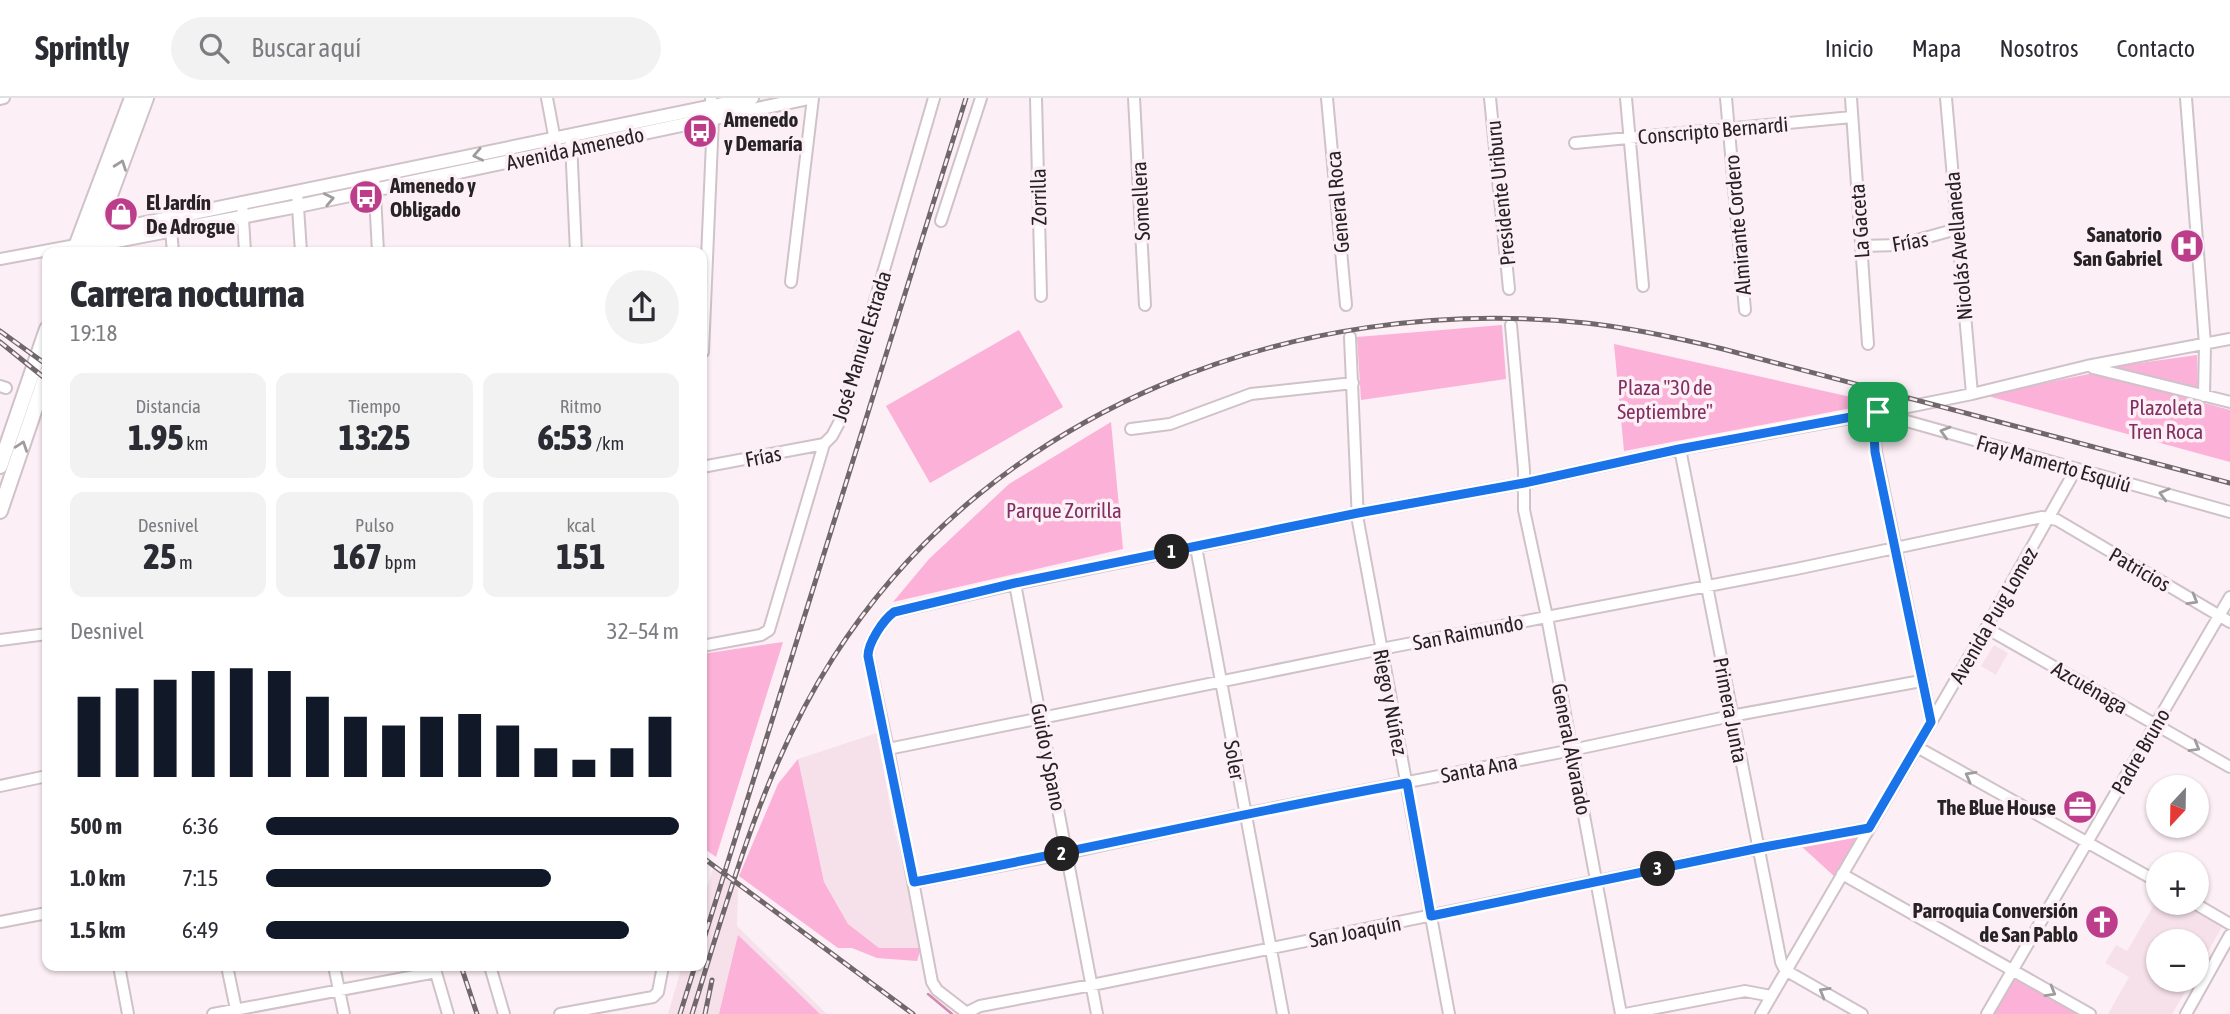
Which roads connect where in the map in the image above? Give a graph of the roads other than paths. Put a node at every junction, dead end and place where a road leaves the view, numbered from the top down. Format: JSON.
{"nodes":[{"id":1,"x":132,"y":98,"type":"edge"},
{"id":2,"x":146,"y":98,"type":"edge"},
{"id":3,"x":547,"y":98,"type":"edge"},
{"id":4,"x":752,"y":98,"type":"edge"},
{"id":5,"x":811,"y":98,"type":"edge"},
{"id":6,"x":934,"y":98,"type":"edge"},
{"id":7,"x":981,"y":98,"type":"edge"},
{"id":8,"x":1036,"y":98,"type":"edge"},
{"id":9,"x":1134,"y":98,"type":"edge"},
{"id":10,"x":1327,"y":98,"type":"edge"},
{"id":11,"x":1490,"y":98,"type":"edge"},
{"id":12,"x":1626,"y":98,"type":"edge"},
{"id":13,"x":1726,"y":98,"type":"edge"},
{"id":14,"x":1851,"y":98,"type":"edge"},
{"id":15,"x":1947,"y":98,"type":"edge"},
{"id":16,"x":2186,"y":98,"type":"edge"},
{"id":17,"x":712,"y":107,"type":"edge"},
{"id":18,"x":1852,"y":117,"type":"junction"},
{"id":19,"x":1729,"y":128,"type":"junction"},
{"id":20,"x":1629,"y":138,"type":"junction"},
{"id":21,"x":571,"y":143,"type":"junction"},
{"id":22,"x":1575,"y":143,"type":"dead end"},
{"id":23,"x":556,"y":146,"type":"junction"},
{"id":24,"x":374,"y":183,"type":"junction"},
{"id":25,"x":297,"y":192,"type":"junction"},
{"id":26,"x":242,"y":202,"type":"junction"},
{"id":27,"x":298,"y":206,"type":"junction"},
{"id":28,"x":243,"y":217,"type":"junction"},
{"id":29,"x":941,"y":220,"type":"dead end"},
{"id":30,"x":1957,"y":229,"type":"junction"},
{"id":31,"x":171,"y":230,"type":"junction"},
{"id":32,"x":1861,"y":246,"type":"junction"},
{"id":33,"x":83,"y":247,"type":"edge"},
{"id":34,"x":173,"y":247,"type":"edge"},
{"id":35,"x":245,"y":247,"type":"edge"},
{"id":36,"x":301,"y":247,"type":"edge"},
{"id":37,"x":378,"y":247,"type":"edge"},
{"id":38,"x":576,"y":247,"type":"edge"},
{"id":39,"x":707,"y":247,"type":"edge"},
{"id":40,"x":42,"y":253,"type":"edge"},
{"id":41,"x":0,"y":259,"type":"edge"},
{"id":42,"x":791,"y":282,"type":"dead end"},
{"id":43,"x":1643,"y":286,"type":"dead end"},
{"id":44,"x":1509,"y":289,"type":"dead end"},
{"id":45,"x":1041,"y":296,"type":"dead end"},
{"id":46,"x":1145,"y":304,"type":"dead end"},
{"id":47,"x":1346,"y":305,"type":"dead end"},
{"id":48,"x":1745,"y":310,"type":"dead end"},
{"id":49,"x":1511,"y":325,"type":"dead end"},
{"id":50,"x":1350,"y":337,"type":"dead end"},
{"id":51,"x":2230,"y":339,"type":"edge"},
{"id":52,"x":42,"y":343,"type":"edge"},
{"id":53,"x":1868,"y":344,"type":"dead end"},
{"id":54,"x":2205,"y":344,"type":"junction"},
{"id":55,"x":2087,"y":366,"type":"junction"},
{"id":56,"x":1353,"y":383,"type":"junction"},
{"id":57,"x":42,"y":388,"type":"edge"},
{"id":58,"x":1972,"y":394,"type":"junction"},
{"id":59,"x":2204,"y":396,"type":"junction"},
{"id":60,"x":2230,"y":402,"type":"edge"},
{"id":61,"x":1878,"y":412,"type":"junction"},
{"id":62,"x":1131,"y":429,"type":"dead end"},
{"id":63,"x":824,"y":444,"type":"junction"},
{"id":64,"x":1679,"y":449,"type":"junction"},
{"id":65,"x":2,"y":457,"type":"edge"},
{"id":66,"x":707,"y":466,"type":"edge"},
{"id":67,"x":2076,"y":469,"type":"junction"},
{"id":68,"x":1524,"y":483,"type":"junction"},
{"id":69,"x":0,"y":511,"type":"edge"},
{"id":70,"x":2230,"y":512,"type":"edge"},
{"id":71,"x":1358,"y":513,"type":"junction"},
{"id":72,"x":2049,"y":518,"type":"junction"},
{"id":73,"x":1196,"y":547,"type":"junction"},
{"id":74,"x":1896,"y":548,"type":"junction"},
{"id":75,"x":1015,"y":583,"type":"junction"},
{"id":76,"x":1707,"y":586,"type":"junction"},
{"id":77,"x":2230,"y":597,"type":"edge"},
{"id":78,"x":2219,"y":615,"type":"junction"},
{"id":79,"x":1547,"y":617,"type":"junction"},
{"id":80,"x":2230,"y":622,"type":"edge"},
{"id":81,"x":1986,"y":628,"type":"junction"},
{"id":82,"x":42,"y":635,"type":"edge"},
{"id":83,"x":0,"y":640,"type":"edge"},
{"id":84,"x":707,"y":645,"type":"edge"},
{"id":85,"x":1381,"y":649,"type":"junction"},
{"id":86,"x":1221,"y":681,"type":"junction"},
{"id":87,"x":1921,"y":681,"type":"junction"},
{"id":88,"x":1731,"y":716,"type":"junction"},
{"id":89,"x":1041,"y":719,"type":"junction"},
{"id":90,"x":1931,"y":722,"type":"junction"},
{"id":91,"x":2156,"y":724,"type":"junction"},
{"id":92,"x":1917,"y":747,"type":"junction"},
{"id":93,"x":888,"y":749,"type":"junction"},
{"id":94,"x":1572,"y":750,"type":"junction"},
{"id":95,"x":2230,"y":767,"type":"edge"},
{"id":96,"x":42,"y":777,"type":"edge"},
{"id":97,"x":1407,"y":783,"type":"junction"},
{"id":98,"x":0,"y":786,"type":"edge"},
{"id":99,"x":1244,"y":814,"type":"junction"},
{"id":100,"x":1869,"y":828,"type":"junction"},
{"id":101,"x":2087,"y":841,"type":"junction"},
{"id":102,"x":1759,"y":848,"type":"junction"},
{"id":103,"x":1067,"y":853,"type":"junction"},
{"id":104,"x":1842,"y":874,"type":"junction"},
{"id":105,"x":2146,"y":875,"type":"edge"},
{"id":106,"x":1597,"y":881,"type":"junction"},
{"id":107,"x":914,"y":882,"type":"junction"},
{"id":108,"x":2209,"y":912,"type":"edge"},
{"id":109,"x":42,"y":914,"type":"edge"},
{"id":110,"x":1431,"y":916,"type":"junction"},
{"id":111,"x":0,"y":922,"type":"edge"},
{"id":112,"x":2230,"y":924,"type":"edge"},
{"id":113,"x":2230,"y":935,"type":"edge"},
{"id":114,"x":1270,"y":948,"type":"junction"},
{"id":115,"x":1785,"y":970,"type":"junction"},
{"id":116,"x":2013,"y":970,"type":"junction"},
{"id":117,"x":120,"y":971,"type":"edge"},
{"id":118,"x":228,"y":971,"type":"edge"},
{"id":119,"x":335,"y":971,"type":"edge"},
{"id":120,"x":425,"y":971,"type":"edge"},
{"id":121,"x":436,"y":971,"type":"edge"},
{"id":122,"x":491,"y":971,"type":"edge"},
{"id":123,"x":662,"y":971,"type":"edge"},
{"id":124,"x":1092,"y":985,"type":"junction"},
{"id":125,"x":339,"y":989,"type":"junction"},
{"id":126,"x":1771,"y":996,"type":"junction"},
{"id":127,"x":236,"y":1012,"type":"edge"},
{"id":128,"x":967,"y":1013,"type":"edge"},
{"id":129,"x":128,"y":1014,"type":"edge"},
{"id":130,"x":213,"y":1014,"type":"edge"},
{"id":131,"x":344,"y":1014,"type":"edge"},
{"id":132,"x":448,"y":1014,"type":"edge"},
{"id":133,"x":504,"y":1014,"type":"edge"},
{"id":134,"x":560,"y":1014,"type":"edge"},
{"id":135,"x":1097,"y":1014,"type":"edge"},
{"id":136,"x":1283,"y":1014,"type":"edge"},
{"id":137,"x":1449,"y":1014,"type":"edge"},
{"id":138,"x":1623,"y":1014,"type":"edge"},
{"id":139,"x":1761,"y":1014,"type":"edge"},
{"id":140,"x":1863,"y":1014,"type":"edge"},
{"id":141,"x":1987,"y":1014,"type":"edge"},
{"id":142,"x":2090,"y":1014,"type":"edge"},
{"id":143,"x":2186,"y":1014,"type":"edge"}],
"edges":[{"from":1,"to":33,"type":"main road"},
{"from":33,"to":2,"type":"main road","one_way":true},
{"from":3,"to":23,"type":"street"},
{"from":4,"to":17,"type":"street","name":"Avenida Amenedo"},
{"from":5,"to":17,"type":"street","name":"Avenida Amenedo"},
{"from":5,"to":42,"type":"street"},
{"from":6,"to":63,"type":"street","name":"José Manuel Estrada"},
{"from":7,"to":29,"type":"street"},
{"from":8,"to":45,"type":"street","name":"Zorrilla"},
{"from":9,"to":46,"type":"street","name":"Somellera"},
{"from":10,"to":47,"type":"street","name":"General Roca"},
{"from":11,"to":44,"type":"street","name":"Presidente Uriburu"},
{"from":12,"to":20,"type":"street"},
{"from":13,"to":19,"type":"street","name":"Almirante Cordero"},
{"from":14,"to":18,"type":"street","name":"La Gaceta"},
{"from":15,"to":30,"type":"street","name":"Nicolás Avellaneda"},
{"from":16,"to":54,"type":"street"},
{"from":17,"to":21,"type":"street","name":"Avenida Amenedo"},
{"from":17,"to":39,"type":"street"},
{"from":18,"to":19,"type":"street","name":"Conscripto Bernardi"},
{"from":18,"to":32,"type":"street","name":"La Gaceta"},
{"from":19,"to":20,"type":"street","name":"Conscripto Bernardi"},
{"from":19,"to":48,"type":"street","name":"Almirante Cordero"},
{"from":20,"to":22,"type":"street","name":"Conscripto Bernardi"},
{"from":20,"to":43,"type":"street"},
{"from":21,"to":23,"type":"street","name":"Avenida Amenedo"},
{"from":21,"to":38,"type":"street"},
{"from":23,"to":24,"type":"street","name":"Avenida Amenedo"},
{"from":24,"to":25,"type":"street","name":"Avenida Amenedo"},
{"from":27,"to":24,"type":"street","name":"Avenida Amenedo","one_way":true},
{"from":24,"to":37,"type":"street"},
{"from":25,"to":26,"type":"street","name":"Avenida Amenedo"},
{"from":25,"to":27,"type":"street"},
{"from":26,"to":28,"type":"street"},
{"from":26,"to":33,"type":"street","name":"Avenida Amenedo"},
{"from":27,"to":28,"type":"street","name":"Avenida Amenedo"},
{"from":27,"to":36,"type":"street"},
{"from":28,"to":31,"type":"street","name":"Avenida Amenedo"},
{"from":28,"to":35,"type":"street"},
{"from":30,"to":32,"type":"street","name":"Frías"},
{"from":30,"to":58,"type":"street","name":"Nicolás Avellaneda"},
{"from":31,"to":33,"type":"street","name":"Avenida Amenedo"},
{"from":31,"to":34,"type":"street"},
{"from":32,"to":53,"type":"street","name":"La Gaceta"},
{"from":40,"to":41,"type":"street","name":"Avenida Amenedo"},
{"from":49,"to":68,"type":"street"},
{"from":50,"to":56,"type":"street"},
{"from":51,"to":54,"type":"street"},
{"from":52,"to":65,"type":"main road"},
{"from":54,"to":55,"type":"street"},
{"from":54,"to":59,"type":"street"},
{"from":55,"to":58,"type":"street"},
{"from":55,"to":59,"type":"street"},
{"from":56,"to":62,"type":"street"},
{"from":56,"to":71,"type":"street"},
{"from":69,"to":57,"type":"main road","one_way":true},
{"from":58,"to":61,"type":"street"},
{"from":59,"to":60,"type":"street"},
{"from":61,"to":64,"type":"street"},
{"from":67,"to":61,"type":"street","name":"Fray Mamerto Esquiú","one_way":true},
{"from":61,"to":74,"type":"street"},
{"from":63,"to":66,"type":"street","name":"Frías"},
{"from":63,"to":84,"type":"street","name":"José Manuel Estrada"},
{"from":64,"to":68,"type":"street"},
{"from":64,"to":76,"type":"street","name":"Primera Junta"},
{"from":70,"to":67,"type":"street","name":"Fray Mamerto Esquiú","one_way":true},
{"from":67,"to":72,"type":"street","name":"Avenida Puig Lomez"},
{"from":68,"to":71,"type":"street"},
{"from":68,"to":79,"type":"street","name":"General Alvarado"},
{"from":71,"to":73,"type":"street"},
{"from":71,"to":85,"type":"street","name":"Riego y Núñez"},
{"from":72,"to":74,"type":"street","name":"San Raimundo"},
{"from":72,"to":78,"type":"street","name":"Patricios","one_way":true},
{"from":72,"to":81,"type":"street","name":"Avenida Puig Lomez"},
{"from":73,"to":75,"type":"street"},
{"from":73,"to":86,"type":"street","name":"Soler"},
{"from":74,"to":76,"type":"street","name":"San Raimundo"},
{"from":74,"to":87,"type":"street"},
{"from":75,"to":89,"type":"street","name":"Guido y Spano"},
{"from":75,"to":93,"type":"street"},
{"from":76,"to":79,"type":"street","name":"San Raimundo"},
{"from":76,"to":88,"type":"street","name":"Primera Junta"},
{"from":77,"to":78,"type":"street","name":"Padre Bruno"},
{"from":78,"to":80,"type":"street","name":"Patricios"},
{"from":78,"to":91,"type":"street","name":"Padre Bruno"},
{"from":79,"to":85,"type":"street","name":"San Raimundo"},
{"from":79,"to":94,"type":"street","name":"General Alvarado"},
{"from":81,"to":90,"type":"street","name":"Avenida Puig Lomez"},
{"from":81,"to":91,"type":"street","name":"Azcuénaga"},
{"from":82,"to":83,"type":"street"},
{"from":85,"to":86,"type":"street","name":"San Raimundo"},
{"from":85,"to":97,"type":"street","name":"Riego y Núñez"},
{"from":86,"to":89,"type":"street","name":"San Raimundo"},
{"from":86,"to":99,"type":"street","name":"Soler"},
{"from":87,"to":88,"type":"street","name":"Santa Ana"},
{"from":87,"to":90,"type":"street"},
{"from":88,"to":94,"type":"street","name":"Santa Ana"},
{"from":88,"to":102,"type":"street","name":"Primera Junta"},
{"from":89,"to":93,"type":"street","name":"San Raimundo"},
{"from":89,"to":103,"type":"street","name":"Guido y Spano"},
{"from":90,"to":92,"type":"street","name":"Avenida Puig Lomez"},
{"from":91,"to":95,"type":"street","name":"Azcuénaga","one_way":true},
{"from":91,"to":101,"type":"street","name":"Padre Bruno"},
{"from":92,"to":100,"type":"street","name":"Avenida Puig Lomez"},
{"from":101,"to":92,"type":"street","one_way":true},
{"from":93,"to":107,"type":"street"},
{"from":94,"to":97,"type":"street","name":"Santa Ana"},
{"from":94,"to":106,"type":"street","name":"General Alvarado"},
{"from":96,"to":98,"type":"street"},
{"from":97,"to":99,"type":"street","name":"Santa Ana"},
{"from":97,"to":110,"type":"street","name":"Riego y Núñez"},
{"from":99,"to":103,"type":"street","name":"Santa Ana"},
{"from":99,"to":114,"type":"street","name":"Soler"},
{"from":100,"to":102,"type":"street","name":"San Joaquín"},
{"from":100,"to":104,"type":"street","name":"Avenida Puig Lomez"},
{"from":101,"to":105,"type":"street"},
{"from":101,"to":116,"type":"street","name":"Padre Bruno"},
{"from":102,"to":106,"type":"street","name":"San Joaquín"},
{"from":102,"to":115,"type":"street","name":"Primera Junta"},
{"from":103,"to":107,"type":"street","name":"Santa Ana"},
{"from":103,"to":124,"type":"street","name":"Guido y Spano"},
{"from":104,"to":115,"type":"street","name":"Avenida Puig Lomez"},
{"from":104,"to":116,"type":"street"},
{"from":106,"to":110,"type":"street","name":"San Joaquín"},
{"from":106,"to":138,"type":"street","name":"General Alvarado"},
{"from":107,"to":128,"type":"street"},
{"from":108,"to":112,"type":"street"},
{"from":109,"to":111,"type":"street"},
{"from":110,"to":114,"type":"street","name":"San Joaquín"},
{"from":110,"to":137,"type":"street","name":"Riego y Núñez"},
{"from":113,"to":143,"type":"street"},
{"from":114,"to":124,"type":"street","name":"San Joaquín"},
{"from":114,"to":136,"type":"street","name":"Soler"},
{"from":115,"to":126,"type":"street","name":"Avenida Puig Lomez"},
{"from":140,"to":115,"type":"street","one_way":true},
{"from":116,"to":141,"type":"street","name":"Padre Bruno"},
{"from":116,"to":142,"type":"street","one_way":true},
{"from":117,"to":129,"type":"street"},
{"from":118,"to":127,"type":"street"},
{"from":119,"to":125,"type":"street"},
{"from":120,"to":125,"type":"street"},
{"from":121,"to":132,"type":"street"},
{"from":122,"to":133,"type":"street"},
{"from":123,"to":134,"type":"street"},
{"from":124,"to":128,"type":"street","name":"San Joaquín"},
{"from":124,"to":135,"type":"street","name":"Guido y Spano"},
{"from":125,"to":127,"type":"street"},
{"from":125,"to":131,"type":"street"},
{"from":126,"to":138,"type":"street"},
{"from":126,"to":139,"type":"street","name":"Avenida Puig Lomez"},
{"from":127,"to":130,"type":"street"}]}
